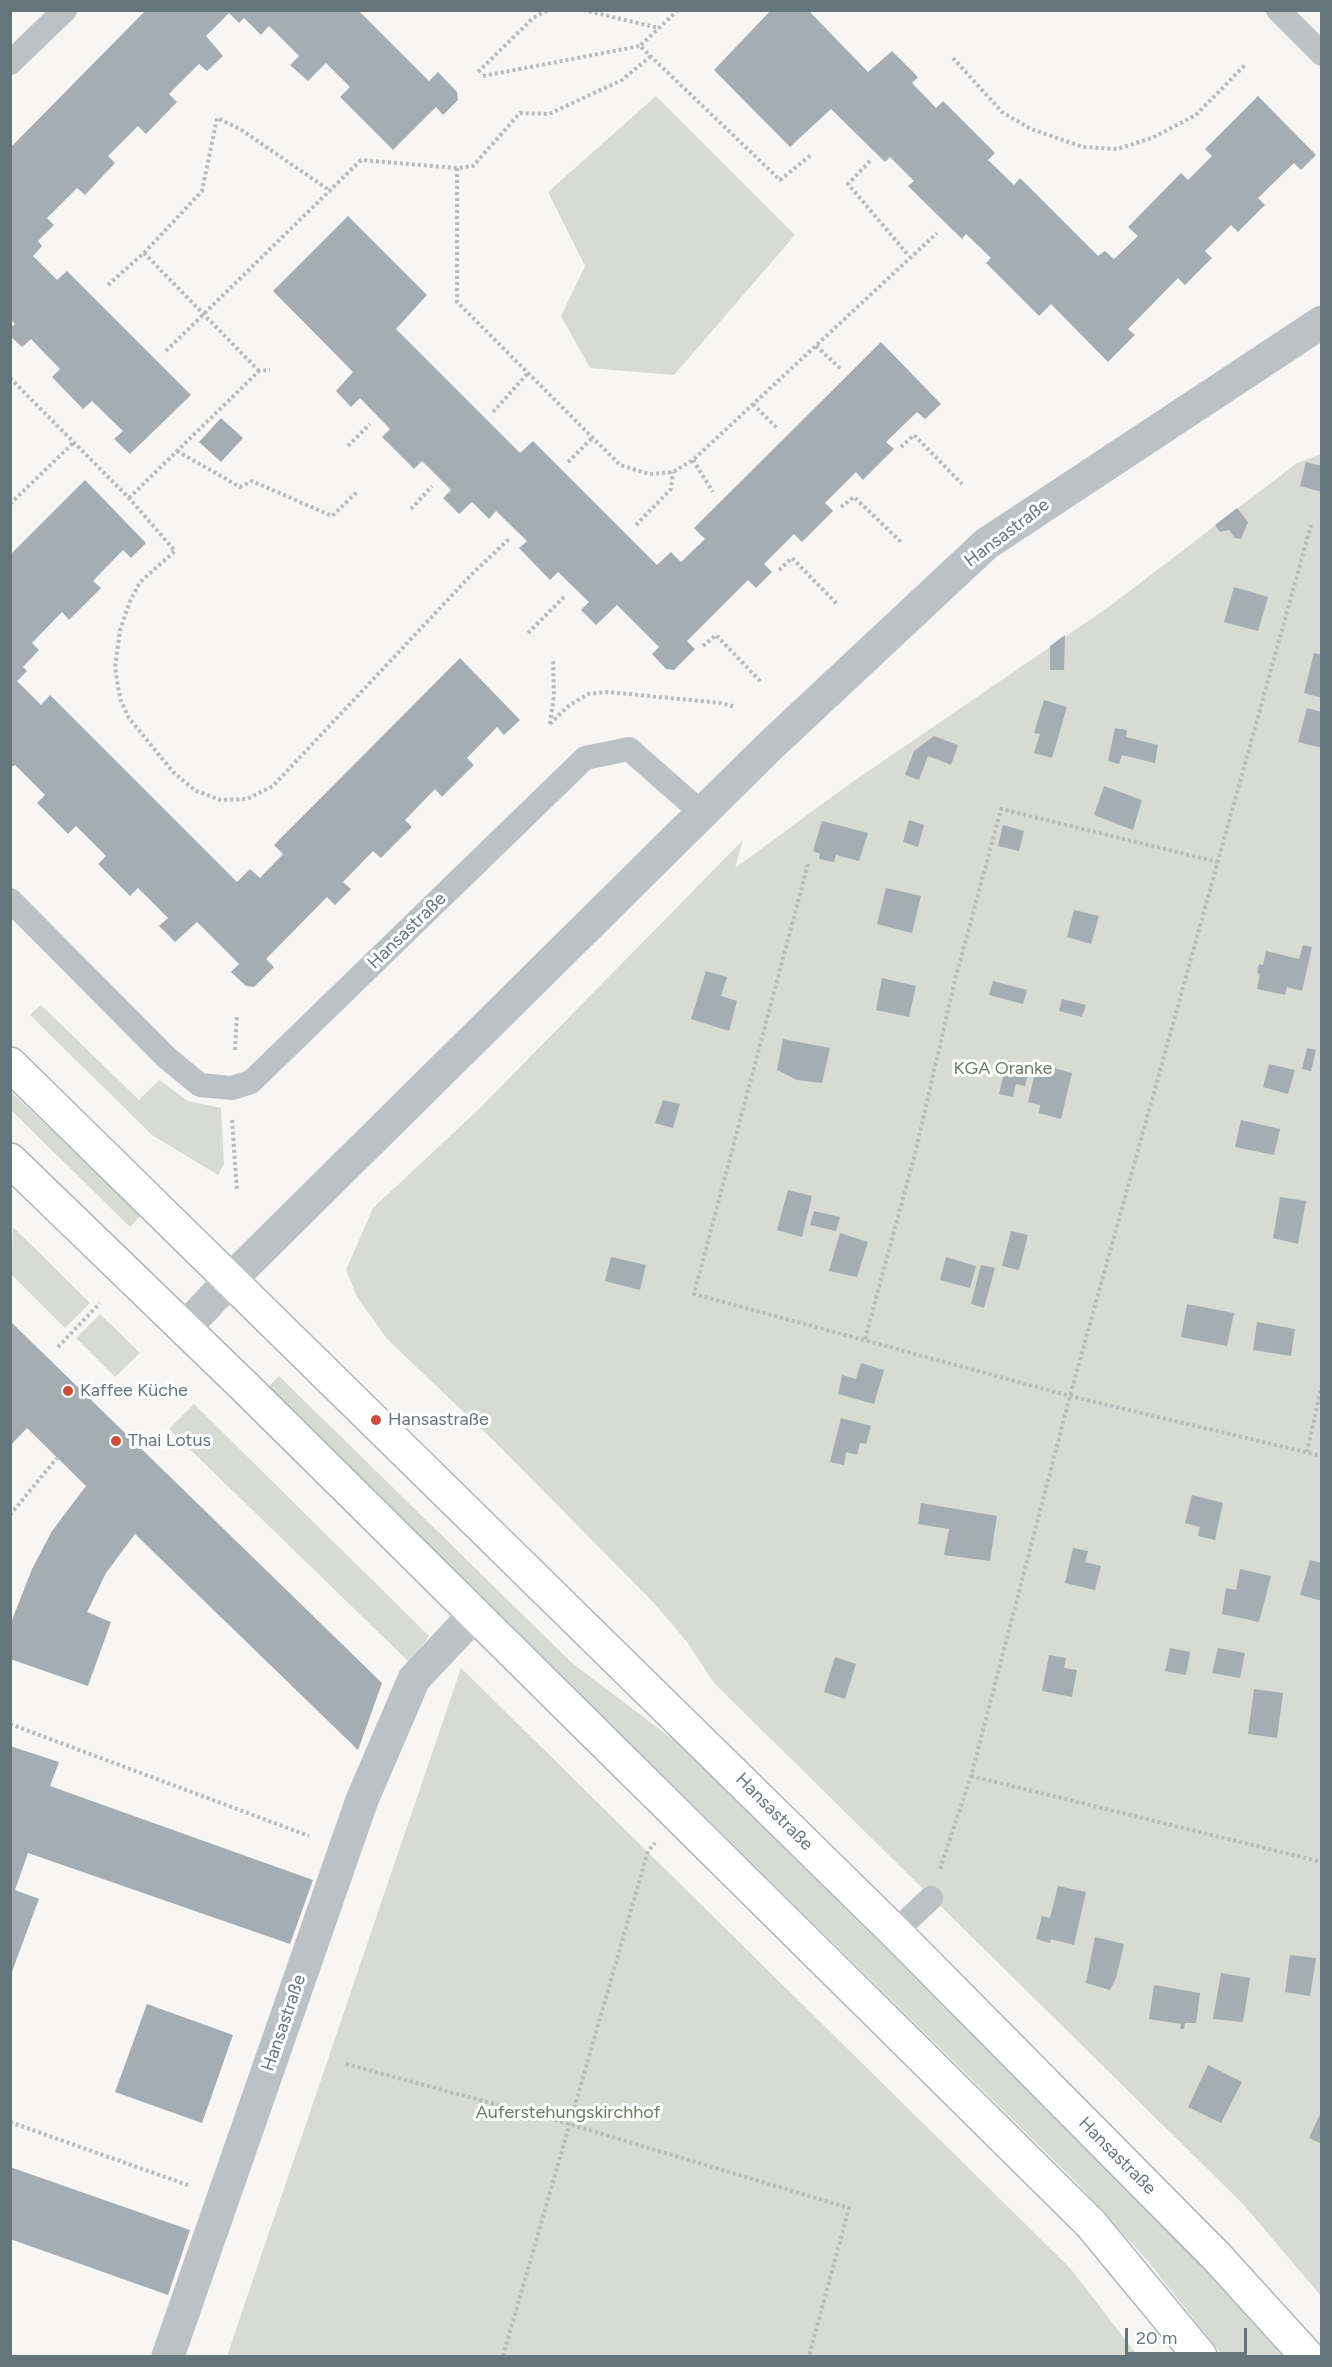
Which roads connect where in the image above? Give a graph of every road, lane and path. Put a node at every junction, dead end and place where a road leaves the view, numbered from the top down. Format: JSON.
{"nodes":[{"id":1,"x":65,"y":10,"type":"edge"},
{"id":2,"x":548,"y":10,"type":"edge"},
{"id":3,"x":583,"y":10,"type":"edge"},
{"id":4,"x":678,"y":10,"type":"edge"},
{"id":5,"x":1278,"y":10,"type":"edge"},
{"id":6,"x":659,"y":28,"type":"junction"},
{"id":7,"x":640,"y":46,"type":"junction"},
{"id":8,"x":1322,"y":54,"type":"edge"},
{"id":9,"x":651,"y":56,"type":"junction"},
{"id":10,"x":952,"y":58,"type":"dead end"},
{"id":11,"x":10,"y":63,"type":"edge"},
{"id":12,"x":1245,"y":65,"type":"dead end"},
{"id":13,"x":478,"y":72,"type":"dead end"},
{"id":14,"x":483,"y":76,"type":"dead end"},
{"id":15,"x":811,"y":154,"type":"dead end"},
{"id":16,"x":870,"y":160,"type":"dead end"},
{"id":17,"x":457,"y":168,"type":"junction"},
{"id":18,"x":329,"y":190,"type":"junction"},
{"id":19,"x":937,"y":233,"type":"dead end"},
{"id":20,"x":144,"y":253,"type":"junction"},
{"id":21,"x":909,"y":256,"type":"junction"},
{"id":22,"x":108,"y":285,"type":"dead end"},
{"id":23,"x":203,"y":315,"type":"junction"},
{"id":24,"x":1322,"y":322,"type":"edge"},
{"id":25,"x":816,"y":346,"type":"junction"},
{"id":26,"x":166,"y":351,"type":"dead end"},
{"id":27,"x":841,"y":369,"type":"dead end"},
{"id":28,"x":270,"y":370,"type":"dead end"},
{"id":29,"x":259,"y":371,"type":"junction"},
{"id":30,"x":528,"y":374,"type":"junction"},
{"id":31,"x":10,"y":378,"type":"edge"},
{"id":32,"x":753,"y":405,"type":"junction"},
{"id":33,"x":493,"y":412,"type":"dead end"},
{"id":34,"x":370,"y":424,"type":"dead end"},
{"id":35,"x":778,"y":429,"type":"dead end"},
{"id":36,"x":592,"y":438,"type":"junction"},
{"id":37,"x":73,"y":443,"type":"junction"},
{"id":38,"x":348,"y":446,"type":"dead end"},
{"id":39,"x":901,"y":447,"type":"dead end"},
{"id":40,"x":177,"y":451,"type":"junction"},
{"id":41,"x":693,"y":460,"type":"junction"},
{"id":42,"x":567,"y":462,"type":"dead end"},
{"id":43,"x":673,"y":471,"type":"junction"},
{"id":44,"x":962,"y":484,"type":"dead end"},
{"id":45,"x":432,"y":486,"type":"dead end"},
{"id":46,"x":358,"y":491,"type":"dead end"},
{"id":47,"x":713,"y":492,"type":"dead end"},
{"id":48,"x":129,"y":498,"type":"junction"},
{"id":49,"x":10,"y":504,"type":"edge"},
{"id":50,"x":841,"y":507,"type":"dead end"},
{"id":51,"x":411,"y":509,"type":"dead end"},
{"id":52,"x":636,"y":525,"type":"dead end"},
{"id":53,"x":1311,"y":525,"type":"dead end"},
{"id":54,"x":510,"y":538,"type":"dead end"},
{"id":55,"x":901,"y":542,"type":"dead end"},
{"id":56,"x":779,"y":570,"type":"dead end"},
{"id":57,"x":565,"y":596,"type":"dead end"},
{"id":58,"x":838,"y":604,"type":"dead end"},
{"id":59,"x":528,"y":633,"type":"dead end"},
{"id":60,"x":703,"y":646,"type":"dead end"},
{"id":61,"x":553,"y":659,"type":"dead end"},
{"id":62,"x":761,"y":682,"type":"dead end"},
{"id":63,"x":736,"y":707,"type":"dead end"},
{"id":64,"x":703,"y":814,"type":"junction"},
{"id":65,"x":1218,"y":862,"type":"junction"},
{"id":66,"x":808,"y":864,"type":"dead end"},
{"id":67,"x":10,"y":900,"type":"edge"},
{"id":68,"x":10,"y":1064,"type":"edge"},
{"id":69,"x":10,"y":1160,"type":"edge"},
{"id":70,"x":231,"y":1279,"type":"junction"},
{"id":71,"x":100,"y":1304,"type":"dead end"},
{"id":72,"x":185,"y":1328,"type":"junction"},
{"id":73,"x":865,"y":1339,"type":"junction"},
{"id":74,"x":58,"y":1347,"type":"dead end"},
{"id":75,"x":1322,"y":1384,"type":"edge"},
{"id":76,"x":1070,"y":1396,"type":"junction"},
{"id":77,"x":1307,"y":1452,"type":"junction"},
{"id":78,"x":1322,"y":1456,"type":"edge"},
{"id":79,"x":57,"y":1458,"type":"dead end"},
{"id":80,"x":10,"y":1515,"type":"edge"},
{"id":81,"x":474,"y":1615,"type":"junction"},
{"id":82,"x":10,"y":1724,"type":"edge"},
{"id":83,"x":971,"y":1776,"type":"junction"},
{"id":84,"x":656,"y":1841,"type":"dead end"},
{"id":85,"x":344,"y":1849,"type":"junction"},
{"id":86,"x":1322,"y":1862,"type":"edge"},
{"id":87,"x":931,"y":1898,"type":"joint"},
{"id":88,"x":895,"y":1932,"type":"junction"},
{"id":89,"x":346,"y":2064,"type":"dead end"},
{"id":90,"x":10,"y":2122,"type":"edge"},
{"id":91,"x":569,"y":2124,"type":"junction"},
{"id":92,"x":224,"y":2198,"type":"junction"},
{"id":93,"x":168,"y":2356,"type":"edge"},
{"id":94,"x":503,"y":2356,"type":"edge"},
{"id":95,"x":809,"y":2356,"type":"edge"},
{"id":96,"x":1200,"y":2356,"type":"edge"},
{"id":97,"x":1307,"y":2356,"type":"edge"}],
"edges":[{"from":1,"to":11,"type":"lane"},
{"from":2,"to":13,"type":"path"},
{"from":3,"to":6,"type":"path"},
{"from":4,"to":6,"type":"path"},
{"from":5,"to":8,"type":"lane"},
{"from":6,"to":7,"type":"path"},
{"from":7,"to":9,"type":"path"},
{"from":7,"to":14,"type":"path"},
{"from":9,"to":15,"type":"path"},
{"from":9,"to":17,"type":"path"},
{"from":10,"to":12,"type":"path"},
{"from":16,"to":21,"type":"path"},
{"from":17,"to":18,"type":"path"},
{"from":17,"to":30,"type":"path"},
{"from":18,"to":20,"type":"path"},
{"from":18,"to":23,"type":"path"},
{"from":19,"to":21,"type":"path"},
{"from":20,"to":22,"type":"path"},
{"from":20,"to":23,"type":"path"},
{"from":21,"to":25,"type":"path"},
{"from":23,"to":26,"type":"path"},
{"from":23,"to":29,"type":"path"},
{"from":24,"to":64,"type":"street","name":"Hansastraße"},
{"from":25,"to":27,"type":"path"},
{"from":25,"to":32,"type":"path"},
{"from":28,"to":29,"type":"path"},
{"from":29,"to":40,"type":"path"},
{"from":30,"to":33,"type":"path"},
{"from":30,"to":36,"type":"path"},
{"from":31,"to":37,"type":"path"},
{"from":32,"to":35,"type":"path"},
{"from":32,"to":41,"type":"path"},
{"from":34,"to":38,"type":"path"},
{"from":36,"to":42,"type":"path"},
{"from":36,"to":43,"type":"path"},
{"from":37,"to":48,"type":"path"},
{"from":37,"to":49,"type":"path"},
{"from":39,"to":44,"type":"path"},
{"from":40,"to":46,"type":"path"},
{"from":40,"to":48,"type":"path"},
{"from":41,"to":43,"type":"path"},
{"from":41,"to":47,"type":"path"},
{"from":43,"to":52,"type":"path"},
{"from":45,"to":51,"type":"path"},
{"from":48,"to":54,"type":"path"},
{"from":50,"to":55,"type":"path"},
{"from":53,"to":65,"type":"path"},
{"from":56,"to":58,"type":"path"},
{"from":57,"to":59,"type":"path"},
{"from":60,"to":62,"type":"path"},
{"from":61,"to":63,"type":"path"},
{"from":64,"to":67,"type":"lane","name":"Hansastraße"},
{"from":64,"to":70,"type":"street","name":"Hansastraße"},
{"from":65,"to":73,"type":"path"},
{"from":65,"to":76,"type":"path"},
{"from":66,"to":73,"type":"path"},
{"from":68,"to":70,"type":"main road","name":"Hansastraße"},
{"from":69,"to":72,"type":"main road"},
{"from":70,"to":72,"type":"street","name":"Hansastraße"},
{"from":70,"to":88,"type":"main road","name":"Hansastraße"},
{"from":71,"to":74,"type":"path"},
{"from":72,"to":81,"type":"main road"},
{"from":73,"to":76,"type":"path"},
{"from":75,"to":77,"type":"path"},
{"from":76,"to":77,"type":"path"},
{"from":76,"to":83,"type":"path"},
{"from":77,"to":78,"type":"path"},
{"from":79,"to":80,"type":"path"},
{"from":81,"to":85,"type":"street","name":"Hansastraße"},
{"from":81,"to":96,"type":"main road"},
{"from":82,"to":85,"type":"path"},
{"from":83,"to":86,"type":"path"},
{"from":83,"to":87,"type":"path"},
{"from":84,"to":91,"type":"path"},
{"from":85,"to":92,"type":"street","name":"Hansastraße"},
{"from":87,"to":88,"type":"lane"},
{"from":88,"to":97,"type":"main road","name":"Hansastraße"},
{"from":89,"to":91,"type":"path"},
{"from":90,"to":92,"type":"path"},
{"from":91,"to":94,"type":"path"},
{"from":91,"to":95,"type":"path"},
{"from":92,"to":93,"type":"street","name":"Hansastraße"}]}
